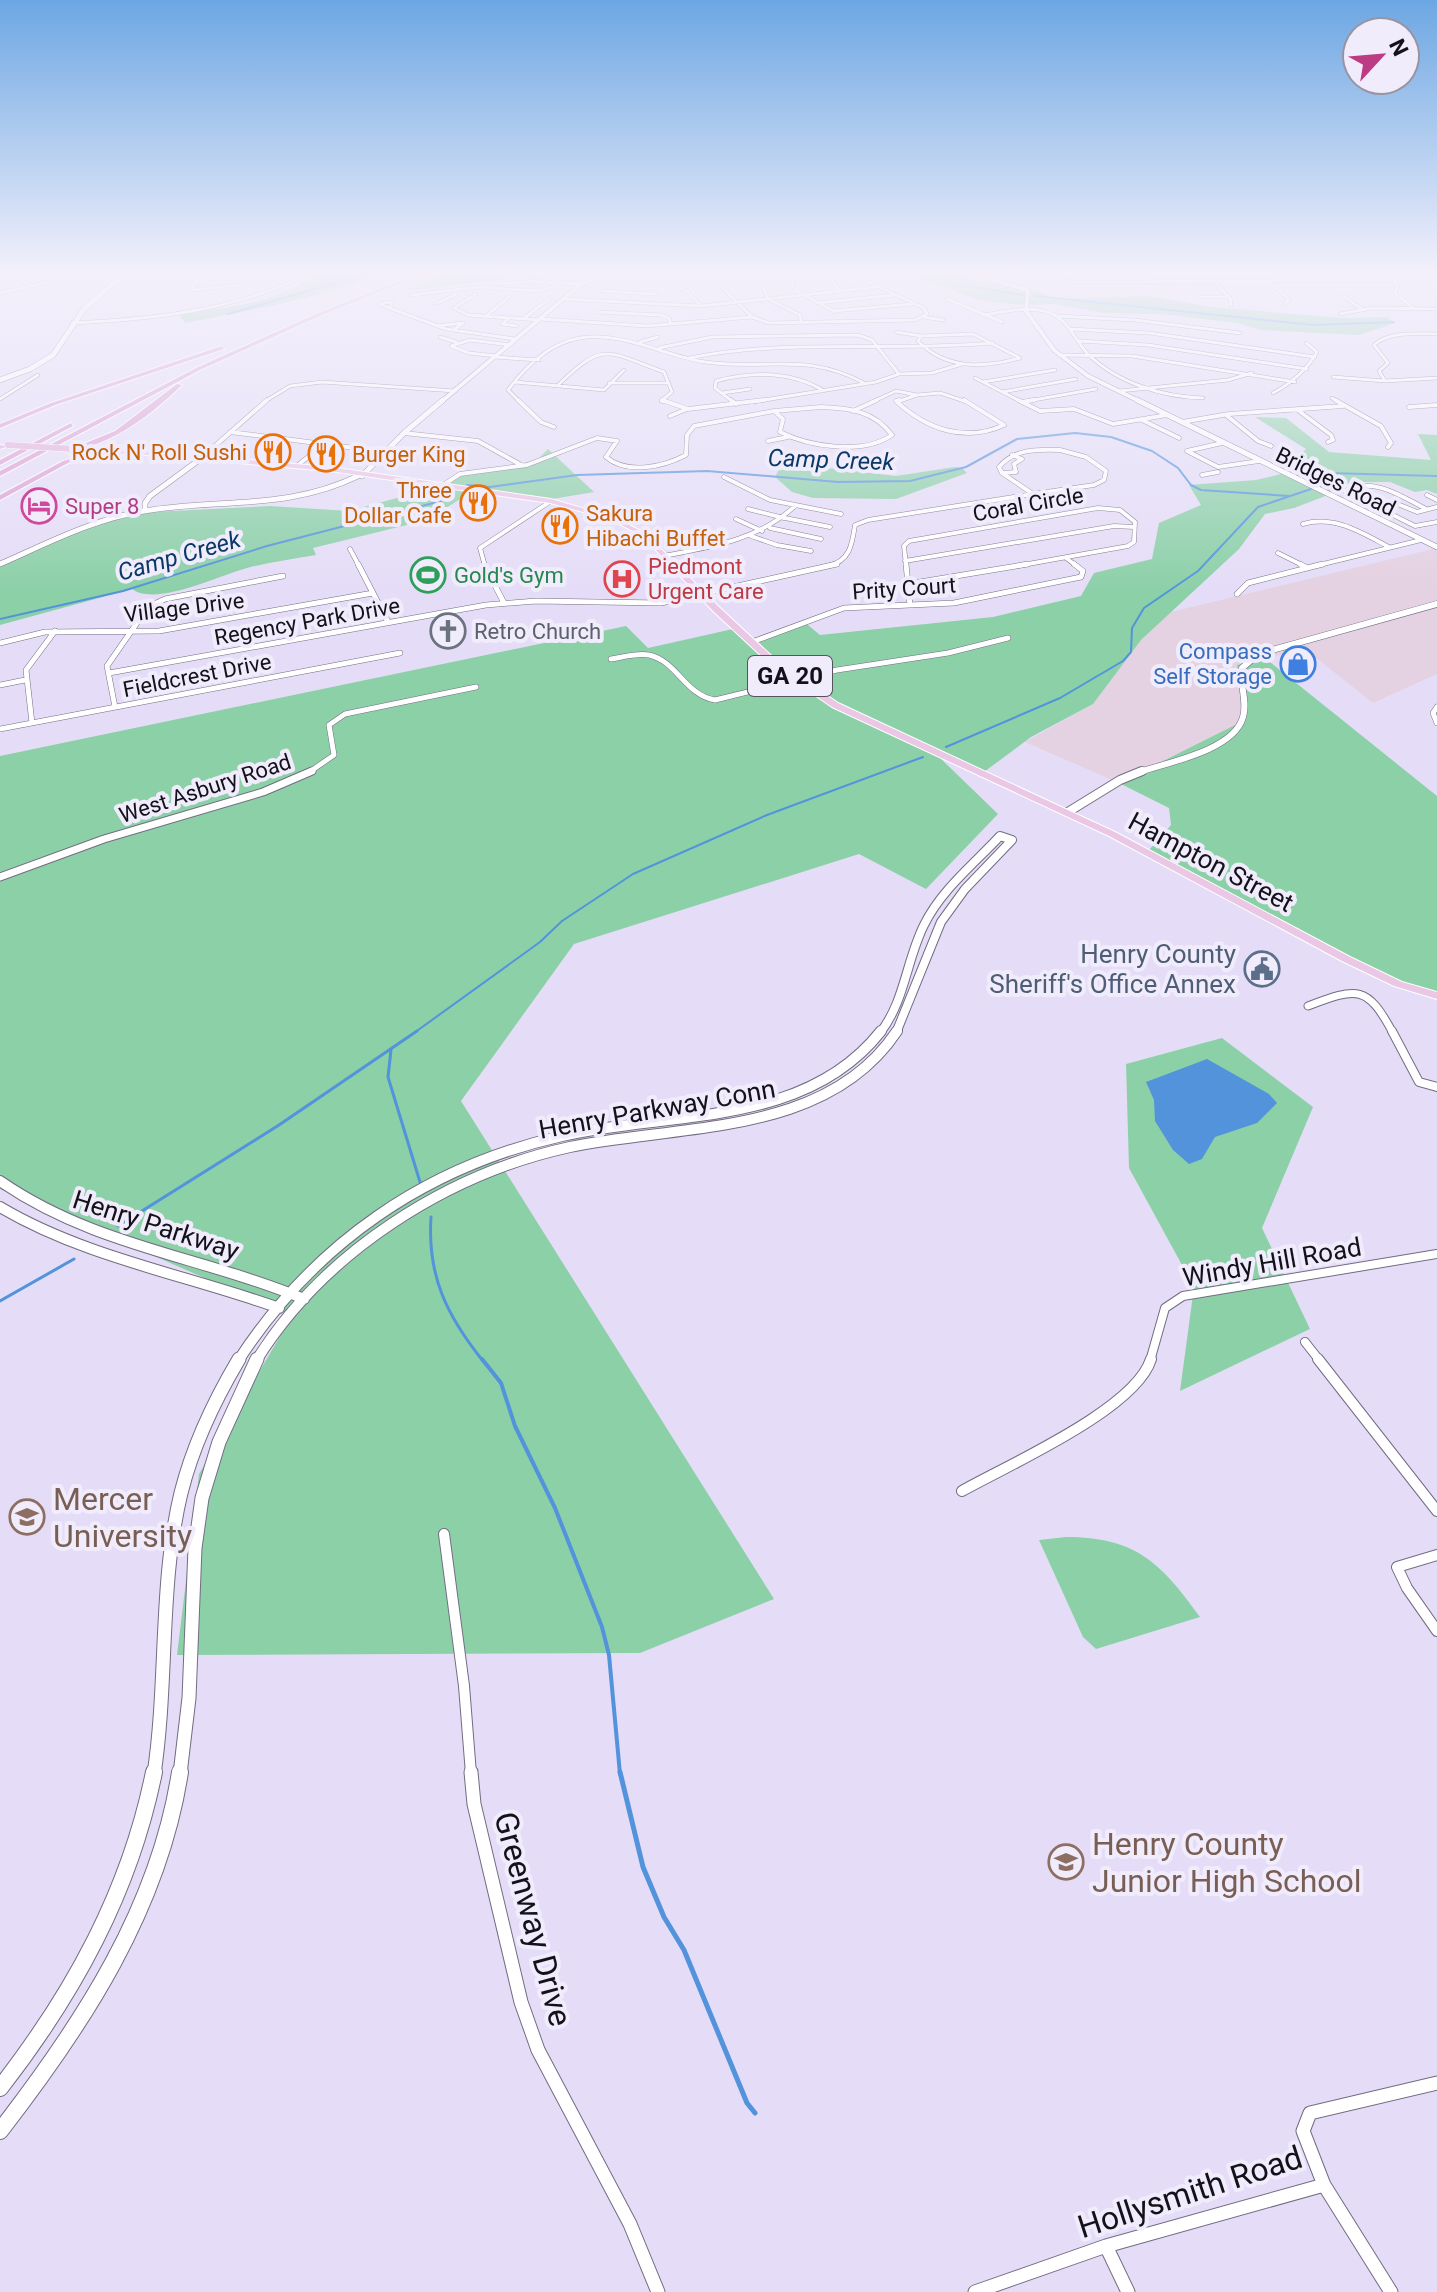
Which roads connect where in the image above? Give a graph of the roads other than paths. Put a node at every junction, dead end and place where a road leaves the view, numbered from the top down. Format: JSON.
{"nodes":[{"id":1,"x":35,"y":377,"type":"edge"},
{"id":2,"x":141,"y":377,"type":"edge"},
{"id":3,"x":163,"y":377,"type":"edge"},
{"id":4,"x":176,"y":377,"type":"edge"},
{"id":5,"x":182,"y":377,"type":"edge"},
{"id":6,"x":190,"y":377,"type":"edge"},
{"id":7,"x":471,"y":377,"type":"edge"},
{"id":8,"x":520,"y":377,"type":"edge"},
{"id":9,"x":566,"y":377,"type":"edge"},
{"id":10,"x":616,"y":377,"type":"edge"},
{"id":11,"x":667,"y":377,"type":"edge"},
{"id":12,"x":855,"y":377,"type":"edge"},
{"id":13,"x":894,"y":377,"type":"edge"},
{"id":14,"x":1010,"y":377,"type":"edge"},
{"id":15,"x":1047,"y":377,"type":"edge"},
{"id":16,"x":1090,"y":377,"type":"edge"},
{"id":17,"x":1128,"y":377,"type":"edge"},
{"id":18,"x":1244,"y":377,"type":"edge"},
{"id":19,"x":1271,"y":377,"type":"edge"},
{"id":20,"x":1300,"y":377,"type":"edge"},
{"id":21,"x":1333,"y":377,"type":"dead end"},
{"id":22,"x":1383,"y":377,"type":"edge"},
{"id":23,"x":975,"y":378,"type":"dead end"},
{"id":24,"x":1437,"y":378,"type":"edge"},
{"id":25,"x":1076,"y":379,"type":"dead end"},
{"id":26,"x":1385,"y":381,"type":"junction"},
{"id":27,"x":515,"y":382,"type":"junction"},
{"id":28,"x":982,"y":382,"type":"junction"},
{"id":29,"x":1057,"y":382,"type":"junction"},
{"id":30,"x":1295,"y":382,"type":"junction"},
{"id":31,"x":609,"y":383,"type":"junction"},
{"id":32,"x":669,"y":383,"type":"junction"},
{"id":33,"x":866,"y":384,"type":"junction"},
{"id":34,"x":557,"y":386,"type":"junction"},
{"id":35,"x":1144,"y":386,"type":"junction"},
{"id":36,"x":750,"y":389,"type":"dead end"},
{"id":37,"x":1096,"y":389,"type":"dead end"},
{"id":38,"x":135,"y":391,"type":"dead end"},
{"id":39,"x":455,"y":391,"type":"junction"},
{"id":40,"x":824,"y":391,"type":"junction"},
{"id":41,"x":1119,"y":391,"type":"junction"},
{"id":42,"x":1001,"y":392,"type":"junction"},
{"id":43,"x":1078,"y":392,"type":"junction"},
{"id":44,"x":722,"y":393,"type":"junction"},
{"id":45,"x":1273,"y":393,"type":"dead end"},
{"id":46,"x":917,"y":395,"type":"junction"},
{"id":47,"x":1203,"y":398,"type":"dead end"},
{"id":48,"x":1332,"y":398,"type":"dead end"},
{"id":49,"x":0,"y":399,"type":"edge"},
{"id":50,"x":1021,"y":402,"type":"junction"},
{"id":51,"x":736,"y":404,"type":"junction"},
{"id":52,"x":1437,"y":405,"type":"edge"},
{"id":53,"x":1343,"y":406,"type":"junction"},
{"id":54,"x":1409,"y":407,"type":"dead end"},
{"id":55,"x":688,"y":409,"type":"junction"},
{"id":56,"x":1298,"y":410,"type":"junction"},
{"id":57,"x":774,"y":411,"type":"junction"},
{"id":58,"x":852,"y":411,"type":"junction"},
{"id":59,"x":1225,"y":414,"type":"junction"},
{"id":60,"x":1167,"y":415,"type":"junction"},
{"id":61,"x":670,"y":416,"type":"dead end"},
{"id":62,"x":85,"y":418,"type":"dead end"},
{"id":63,"x":1141,"y":419,"type":"junction"},
{"id":64,"x":1182,"y":422,"type":"junction"},
{"id":65,"x":0,"y":426,"type":"edge"},
{"id":66,"x":554,"y":427,"type":"dead end"},
{"id":67,"x":230,"y":432,"type":"junction"},
{"id":68,"x":404,"y":433,"type":"junction"},
{"id":69,"x":788,"y":437,"type":"junction"},
{"id":70,"x":1179,"y":438,"type":"dead end"},
{"id":71,"x":768,"y":441,"type":"dead end"},
{"id":72,"x":102,"y":442,"type":"junction"},
{"id":73,"x":1328,"y":442,"type":"dead end"},
{"id":74,"x":1222,"y":443,"type":"junction"},
{"id":75,"x":324,"y":445,"type":"junction"},
{"id":76,"x":3,"y":446,"type":"edge"},
{"id":77,"x":1271,"y":446,"type":"dead end"},
{"id":78,"x":1388,"y":447,"type":"dead end"},
{"id":79,"x":212,"y":449,"type":"junction"},
{"id":80,"x":110,"y":450,"type":"junction"},
{"id":81,"x":87,"y":451,"type":"junction"},
{"id":82,"x":386,"y":452,"type":"junction"},
{"id":83,"x":70,"y":454,"type":"junction"},
{"id":84,"x":97,"y":454,"type":"junction"},
{"id":85,"x":1011,"y":455,"type":"junction"},
{"id":86,"x":183,"y":457,"type":"junction"},
{"id":87,"x":199,"y":461,"type":"junction"},
{"id":88,"x":1259,"y":461,"type":"junction"},
{"id":89,"x":298,"y":465,"type":"junction"},
{"id":90,"x":373,"y":465,"type":"junction"},
{"id":91,"x":523,"y":466,"type":"junction"},
{"id":92,"x":0,"y":468,"type":"edge"},
{"id":93,"x":1218,"y":469,"type":"junction"},
{"id":94,"x":351,"y":471,"type":"junction"},
{"id":95,"x":1002,"y":473,"type":"junction"},
{"id":96,"x":362,"y":475,"type":"junction"},
{"id":97,"x":1202,"y":475,"type":"dead end"},
{"id":98,"x":724,"y":477,"type":"dead end"},
{"id":99,"x":395,"y":478,"type":"junction"},
{"id":100,"x":446,"y":484,"type":"junction"},
{"id":101,"x":1034,"y":495,"type":"junction"},
{"id":102,"x":1427,"y":495,"type":"dead end"},
{"id":103,"x":0,"y":498,"type":"edge"},
{"id":104,"x":1437,"y":500,"type":"edge"},
{"id":105,"x":551,"y":501,"type":"junction"},
{"id":106,"x":1412,"y":503,"type":"junction"},
{"id":107,"x":1400,"y":505,"type":"junction"},
{"id":108,"x":795,"y":506,"type":"junction"},
{"id":109,"x":1437,"y":507,"type":"edge"},
{"id":110,"x":748,"y":509,"type":"dead end"},
{"id":111,"x":1426,"y":509,"type":"junction"},
{"id":112,"x":1382,"y":510,"type":"junction"},
{"id":113,"x":145,"y":511,"type":"junction"},
{"id":114,"x":841,"y":514,"type":"dead end"},
{"id":115,"x":784,"y":518,"type":"junction"},
{"id":116,"x":736,"y":519,"type":"dead end"},
{"id":117,"x":1437,"y":522,"type":"edge"},
{"id":118,"x":1303,"y":524,"type":"dead end"},
{"id":119,"x":830,"y":527,"type":"dead end"},
{"id":120,"x":1134,"y":527,"type":"junction"},
{"id":121,"x":770,"y":528,"type":"junction"},
{"id":122,"x":762,"y":531,"type":"junction"},
{"id":123,"x":751,"y":536,"type":"junction"},
{"id":124,"x":821,"y":539,"type":"dead end"},
{"id":125,"x":1421,"y":540,"type":"junction"},
{"id":126,"x":1437,"y":547,"type":"edge"},
{"id":127,"x":1390,"y":548,"type":"junction"},
{"id":128,"x":350,"y":549,"type":"dead end"},
{"id":129,"x":811,"y":551,"type":"dead end"},
{"id":130,"x":1278,"y":553,"type":"dead end"},
{"id":131,"x":664,"y":556,"type":"junction"},
{"id":132,"x":1065,"y":558,"type":"junction"},
{"id":133,"x":905,"y":561,"type":"junction"},
{"id":134,"x":0,"y":564,"type":"edge"},
{"id":135,"x":1308,"y":568,"type":"junction"},
{"id":136,"x":283,"y":576,"type":"dead end"},
{"id":137,"x":908,"y":584,"type":"junction"},
{"id":138,"x":373,"y":593,"type":"junction"},
{"id":139,"x":1237,"y":594,"type":"dead end"},
{"id":140,"x":702,"y":595,"type":"junction"},
{"id":141,"x":504,"y":603,"type":"junction"},
{"id":142,"x":1437,"y":604,"type":"edge"},
{"id":143,"x":910,"y":605,"type":"junction"},
{"id":144,"x":388,"y":622,"type":"junction"},
{"id":145,"x":55,"y":631,"type":"junction"},
{"id":146,"x":130,"y":632,"type":"junction"},
{"id":147,"x":1008,"y":638,"type":"dead end"},
{"id":148,"x":752,"y":642,"type":"junction"},
{"id":149,"x":0,"y":643,"type":"edge"},
{"id":150,"x":911,"y":649,"type":"dead end"},
{"id":151,"x":400,"y":653,"type":"dead end"},
{"id":152,"x":922,"y":657,"type":"junction"},
{"id":153,"x":611,"y":659,"type":"dead end"},
{"id":154,"x":109,"y":673,"type":"junction"},
{"id":155,"x":25,"y":680,"type":"junction"},
{"id":156,"x":797,"y":681,"type":"junction"},
{"id":157,"x":0,"y":685,"type":"edge"},
{"id":158,"x":476,"y":687,"type":"dead end"},
{"id":159,"x":115,"y":707,"type":"junction"},
{"id":160,"x":1437,"y":707,"type":"edge"},
{"id":161,"x":32,"y":723,"type":"junction"},
{"id":162,"x":1437,"y":723,"type":"edge"},
{"id":163,"x":0,"y":729,"type":"edge"},
{"id":164,"x":1068,"y":812,"type":"junction"},
{"id":165,"x":0,"y":877,"type":"edge"},
{"id":166,"x":1437,"y":996,"type":"edge"},
{"id":167,"x":1308,"y":1006,"type":"dead end"},
{"id":168,"x":1437,"y":1087,"type":"edge"},
{"id":169,"x":0,"y":1181,"type":"edge"},
{"id":170,"x":0,"y":1207,"type":"edge"},
{"id":171,"x":1437,"y":1254,"type":"edge"},
{"id":172,"x":289,"y":1292,"type":"junction"},
{"id":173,"x":304,"y":1299,"type":"junction"},
{"id":174,"x":276,"y":1307,"type":"junction"},
{"id":175,"x":291,"y":1313,"type":"junction"},
{"id":176,"x":1305,"y":1342,"type":"dead end"},
{"id":177,"x":962,"y":1491,"type":"dead end"},
{"id":178,"x":1437,"y":1511,"type":"edge"},
{"id":179,"x":444,"y":1534,"type":"dead end"},
{"id":180,"x":1437,"y":1555,"type":"edge"},
{"id":181,"x":1437,"y":1631,"type":"edge"},
{"id":182,"x":1437,"y":2083,"type":"edge"},
{"id":183,"x":0,"y":2088,"type":"edge"},
{"id":184,"x":0,"y":2131,"type":"edge"},
{"id":185,"x":1324,"y":2185,"type":"junction"},
{"id":186,"x":1106,"y":2246,"type":"junction"},
{"id":187,"x":658,"y":2292,"type":"edge"},
{"id":188,"x":975,"y":2292,"type":"edge"},
{"id":189,"x":1128,"y":2292,"type":"edge"},
{"id":190,"x":1391,"y":2292,"type":"edge"}],
"edges":[{"from":1,"to":49,"type":"street"},
{"from":2,"to":65,"type":"highway"},
{"from":3,"to":38,"type":"highway"},
{"from":4,"to":92,"type":"highway"},
{"from":5,"to":92,"type":"highway"},
{"from":6,"to":72,"type":"highway"},
{"from":7,"to":39,"type":"street"},
{"from":8,"to":27,"type":"street"},
{"from":9,"to":34,"type":"street"},
{"from":10,"to":31,"type":"street"},
{"from":11,"to":32,"type":"street"},
{"from":12,"to":33,"type":"street"},
{"from":13,"to":33,"type":"street"},
{"from":14,"to":28,"type":"street"},
{"from":15,"to":29,"type":"street"},
{"from":16,"to":41,"type":"street","name":"Bridges Road"},
{"from":17,"to":35,"type":"street"},
{"from":18,"to":35,"type":"street"},
{"from":19,"to":30,"type":"street"},
{"from":20,"to":30,"type":"street"},
{"from":21,"to":26,"type":"street"},
{"from":22,"to":26,"type":"street"},
{"from":23,"to":28,"type":"street"},
{"from":24,"to":26,"type":"street"},
{"from":25,"to":29,"type":"street"},
{"from":27,"to":34,"type":"street"},
{"from":27,"to":66,"type":"street"},
{"from":28,"to":42,"type":"street"},
{"from":29,"to":42,"type":"street"},
{"from":29,"to":43,"type":"street"},
{"from":30,"to":45,"type":"street"},
{"from":31,"to":32,"type":"street"},
{"from":31,"to":34,"type":"street"},
{"from":32,"to":55,"type":"street"},
{"from":33,"to":40,"type":"street"},
{"from":35,"to":41,"type":"street"},
{"from":35,"to":47,"type":"street"},
{"from":36,"to":44,"type":"street"},
{"from":37,"to":43,"type":"street"},
{"from":39,"to":67,"type":"street"},
{"from":39,"to":68,"type":"street"},
{"from":40,"to":44,"type":"street"},
{"from":40,"to":51,"type":"street"},
{"from":41,"to":60,"type":"street","name":"Bridges Road"},
{"from":42,"to":50,"type":"street"},
{"from":43,"to":50,"type":"street"},
{"from":44,"to":51,"type":"street"},
{"from":46,"to":46,"type":"street"},
{"from":46,"to":58,"type":"street"},
{"from":48,"to":53,"type":"street"},
{"from":50,"to":63,"type":"street"},
{"from":51,"to":55,"type":"street"},
{"from":52,"to":54,"type":"street"},
{"from":53,"to":56,"type":"street"},
{"from":53,"to":78,"type":"street"},
{"from":55,"to":61,"type":"street"},
{"from":56,"to":59,"type":"street"},
{"from":56,"to":73,"type":"street"},
{"from":57,"to":58,"type":"street"},
{"from":57,"to":69,"type":"street"},
{"from":57,"to":91,"type":"street"},
{"from":58,"to":69,"type":"street"},
{"from":59,"to":64,"type":"street"},
{"from":59,"to":77,"type":"street"},
{"from":60,"to":63,"type":"street"},
{"from":60,"to":64,"type":"street","name":"Bridges Road"},
{"from":62,"to":92,"type":"highway"},
{"from":63,"to":70,"type":"street"},
{"from":64,"to":74,"type":"street","name":"Bridges Road"},
{"from":67,"to":75,"type":"street"},
{"from":67,"to":79,"type":"street"},
{"from":68,"to":82,"type":"street"},
{"from":68,"to":91,"type":"street"},
{"from":69,"to":71,"type":"street"},
{"from":72,"to":80,"type":"highway"},
{"from":72,"to":83,"type":"highway"},
{"from":74,"to":88,"type":"street","name":"Bridges Road"},
{"from":74,"to":93,"type":"street"},
{"from":75,"to":82,"type":"street"},
{"from":75,"to":89,"type":"street"},
{"from":76,"to":83,"type":"highway","number":"GA 20","bridge":true},
{"from":79,"to":86,"type":"main road"},
{"from":79,"to":87,"type":"street"},
{"from":80,"to":81,"type":"main road","number":"GA 20"},
{"from":80,"to":86,"type":"main road","number":"GA 20"},
{"from":81,"to":83,"type":"main road","number":"GA 20"},
{"from":81,"to":84,"type":"main road","number":"GA 20"},
{"from":82,"to":90,"type":"street"},
{"from":83,"to":84,"type":"highway"},
{"from":83,"to":103,"type":"highway"},
{"from":84,"to":86,"type":"main road","number":"GA 20"},
{"from":85,"to":95,"type":"street"},
{"from":85,"to":95,"type":"street"},
{"from":85,"to":101,"type":"street"},
{"from":86,"to":87,"type":"main road"},
{"from":86,"to":87,"type":"main road","number":"GA 20"},
{"from":87,"to":89,"type":"main road","number":"GA 20"},
{"from":87,"to":96,"type":"main road","number":"GA 20"},
{"from":87,"to":113,"type":"street"},
{"from":88,"to":93,"type":"street"},
{"from":88,"to":125,"type":"street","name":"Bridges Road"},
{"from":89,"to":94,"type":"main road","number":"GA 20"},
{"from":90,"to":94,"type":"main road"},
{"from":90,"to":96,"type":"street"},
{"from":91,"to":100,"type":"street"},
{"from":93,"to":97,"type":"street"},
{"from":94,"to":96,"type":"main road","number":"GA 20"},
{"from":95,"to":101,"type":"street"},
{"from":96,"to":99,"type":"main road","number":"GA 20"},
{"from":96,"to":99,"type":"main road","number":"GA 20"},
{"from":96,"to":113,"type":"street"},
{"from":98,"to":108,"type":"street"},
{"from":99,"to":100,"type":"main road","number":"GA 20"},
{"from":100,"to":105,"type":"main road","number":"GA 20"},
{"from":101,"to":140,"type":"street","name":"Regency Park Drive"},
{"from":102,"to":104,"type":"street"},
{"from":105,"to":131,"type":"main road","number":"GA 20"},
{"from":105,"to":141,"type":"street"},
{"from":106,"to":107,"type":"street"},
{"from":106,"to":111,"type":"street"},
{"from":106,"to":112,"type":"street"},
{"from":107,"to":111,"type":"street"},
{"from":107,"to":112,"type":"street"},
{"from":108,"to":114,"type":"street"},
{"from":108,"to":115,"type":"street"},
{"from":109,"to":111,"type":"street"},
{"from":110,"to":115,"type":"street"},
{"from":112,"to":117,"type":"street"},
{"from":113,"to":134,"type":"street"},
{"from":115,"to":119,"type":"street"},
{"from":115,"to":121,"type":"street"},
{"from":116,"to":122,"type":"street"},
{"from":118,"to":127,"type":"street"},
{"from":120,"to":132,"type":"street"},
{"from":120,"to":133,"type":"street"},
{"from":120,"to":133,"type":"street","name":"Coral Circle"},
{"from":121,"to":122,"type":"street"},
{"from":121,"to":124,"type":"street"},
{"from":122,"to":123,"type":"street"},
{"from":123,"to":129,"type":"street"},
{"from":123,"to":131,"type":"street"},
{"from":125,"to":126,"type":"street","name":"Bridges Road"},
{"from":125,"to":127,"type":"street"},
{"from":127,"to":135,"type":"street"},
{"from":128,"to":138,"type":"street"},
{"from":130,"to":135,"type":"street"},
{"from":131,"to":140,"type":"main road","number":"GA 20"},
{"from":132,"to":137,"type":"street"},
{"from":132,"to":143,"type":"street","name":"Prity Court"},
{"from":133,"to":137,"type":"street"},
{"from":135,"to":139,"type":"street"},
{"from":136,"to":146,"type":"street"},
{"from":137,"to":143,"type":"street"},
{"from":138,"to":144,"type":"street"},
{"from":138,"to":146,"type":"street","name":"Village Drive"},
{"from":140,"to":141,"type":"street","name":"Regency Park Drive"},
{"from":140,"to":148,"type":"main road","number":"GA 20"},
{"from":141,"to":144,"type":"street","name":"Regency Park Drive"},
{"from":142,"to":164,"type":"street"},
{"from":143,"to":148,"type":"street","name":"Prity Court"},
{"from":144,"to":154,"type":"street","name":"Regency Park Drive"},
{"from":145,"to":146,"type":"street","name":"Village Drive"},
{"from":145,"to":149,"type":"street","name":"Village Drive"},
{"from":145,"to":155,"type":"street"},
{"from":146,"to":154,"type":"street"},
{"from":147,"to":152,"type":"street"},
{"from":148,"to":156,"type":"main road","number":"GA 20"},
{"from":150,"to":152,"type":"street"},
{"from":151,"to":159,"type":"street","name":"Fieldcrest Drive"},
{"from":152,"to":156,"type":"street"},
{"from":153,"to":156,"type":"street"},
{"from":154,"to":159,"type":"street"},
{"from":155,"to":157,"type":"street"},
{"from":155,"to":161,"type":"street"},
{"from":156,"to":164,"type":"main road","name":"Hampton Street","number":"GA 20"},
{"from":158,"to":165,"type":"street","name":"West Asbury Road"},
{"from":159,"to":161,"type":"street","name":"Fieldcrest Drive"},
{"from":160,"to":162,"type":"street"},
{"from":161,"to":163,"type":"street","name":"Fieldcrest Drive"},
{"from":164,"to":166,"type":"main road","name":"Hampton Street","number":"GA 20"},
{"from":167,"to":168,"type":"street"},
{"from":169,"to":172,"type":"street","name":"Henry Parkway"},
{"from":170,"to":174,"type":"street","name":"Henry Parkway"},
{"from":171,"to":177,"type":"street","name":"Windy Hill Road"},
{"from":172,"to":173,"type":"street","name":"Henry Parkway"},
{"from":172,"to":173,"type":"street","name":"Henry Parkway Conn"},
{"from":172,"to":174,"type":"street","name":"Henry Parkway Conn"},
{"from":173,"to":175,"type":"street","name":"Henry Parkway Conn"},
{"from":174,"to":175,"type":"street","name":"Henry Parkway"},
{"from":174,"to":183,"type":"street","name":"Henry Parkway Conn"},
{"from":175,"to":184,"type":"street","name":"Henry Parkway Conn"},
{"from":176,"to":178,"type":"street"},
{"from":179,"to":187,"type":"street","name":"Greenway Drive"},
{"from":180,"to":181,"type":"street"},
{"from":182,"to":185,"type":"street","name":"Hollysmith Road"},
{"from":185,"to":186,"type":"street","name":"Hollysmith Road"},
{"from":185,"to":190,"type":"street"},
{"from":186,"to":188,"type":"street","name":"Hollysmith Road"},
{"from":186,"to":189,"type":"street"}]}
